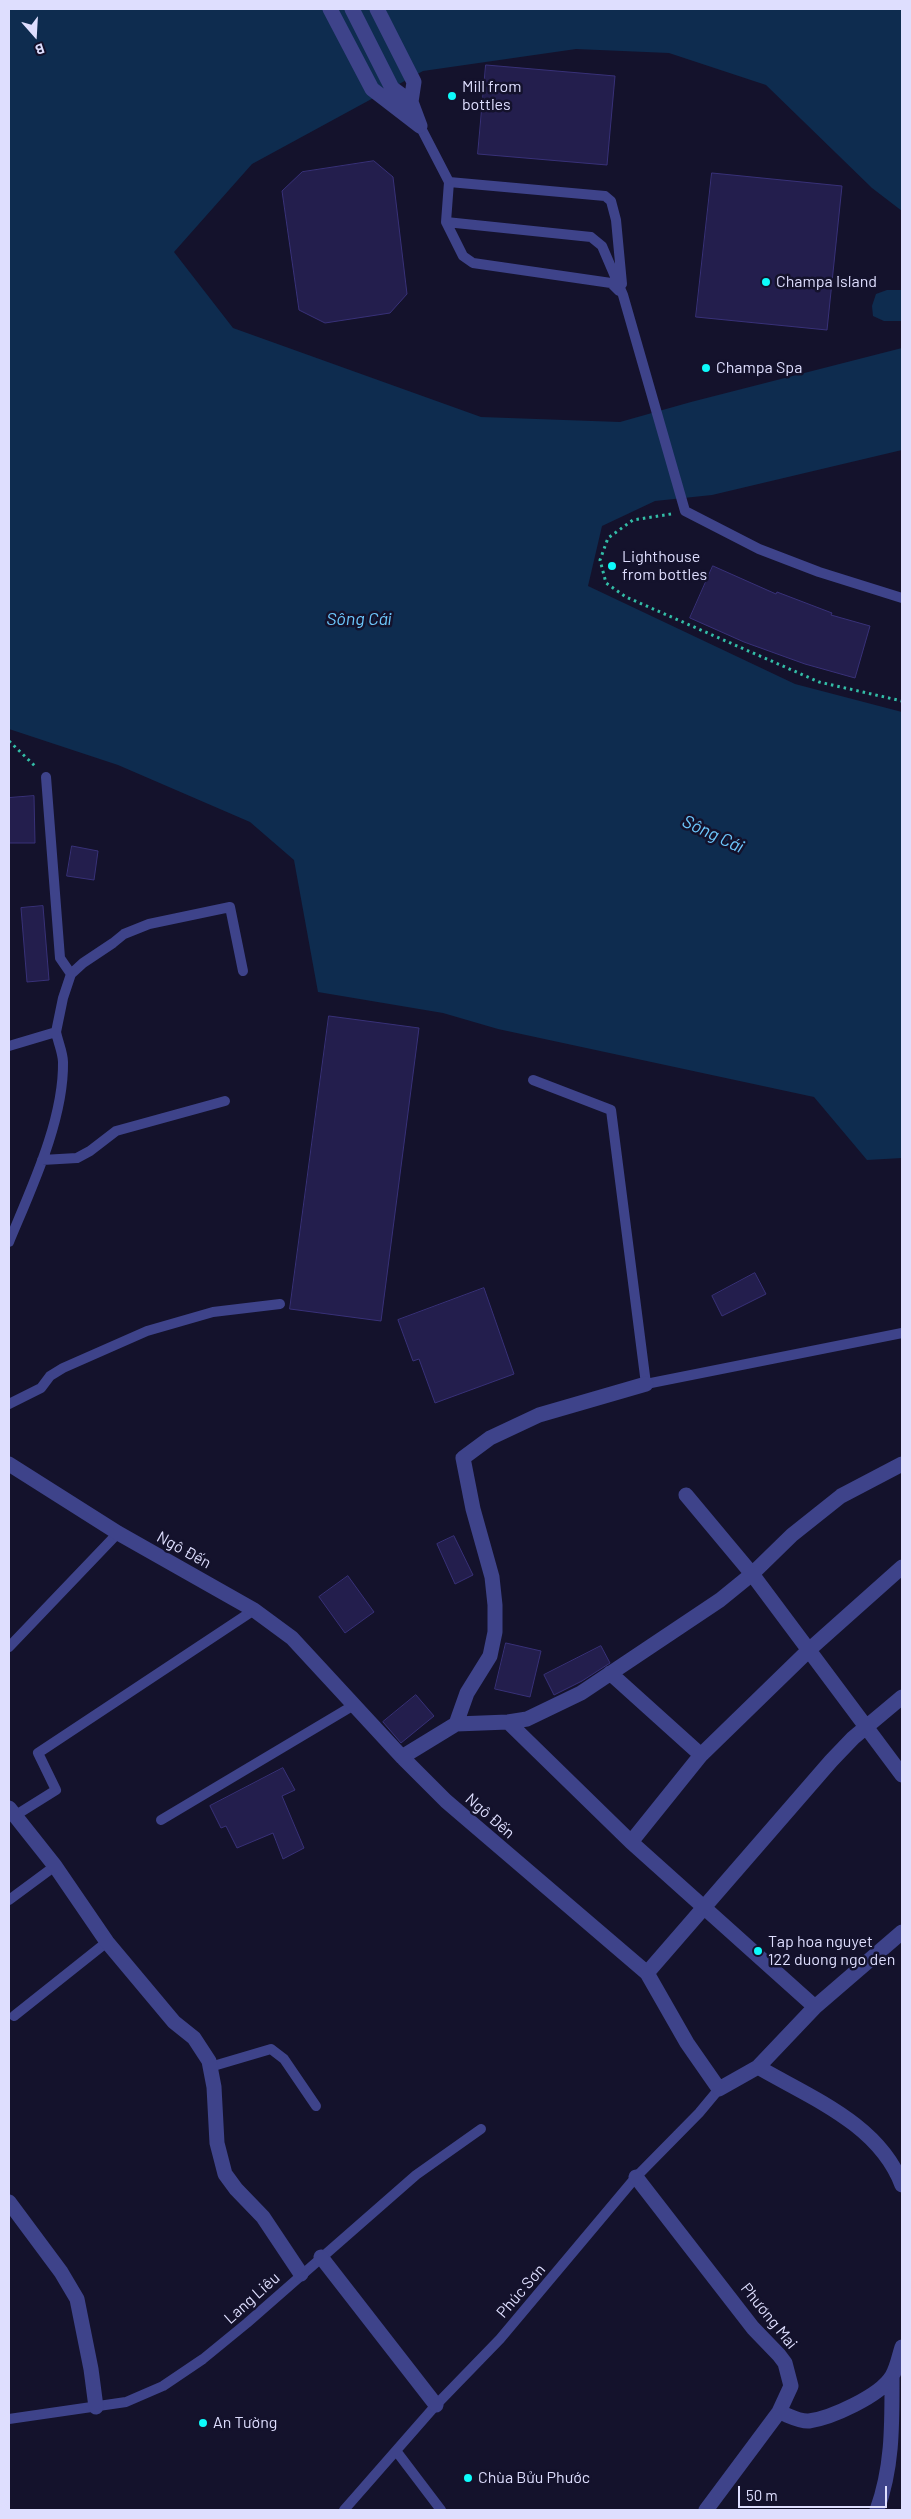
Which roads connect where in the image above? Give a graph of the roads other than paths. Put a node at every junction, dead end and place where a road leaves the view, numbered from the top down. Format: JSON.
{"nodes":[{"id":1,"x":330,"y":9,"type":"edge"},
{"id":2,"x":352,"y":9,"type":"edge"},
{"id":3,"x":377,"y":9,"type":"edge"},
{"id":4,"x":411,"y":102,"type":"junction"},
{"id":5,"x":420,"y":126,"type":"junction"},
{"id":6,"x":449,"y":182,"type":"junction"},
{"id":7,"x":446,"y":222,"type":"junction"},
{"id":8,"x":623,"y":295,"type":"junction"},
{"id":9,"x":902,"y":598,"type":"edge"},
{"id":10,"x":46,"y":777,"type":"road end"},
{"id":11,"x":243,"y":971,"type":"dead end"},
{"id":12,"x":71,"y":974,"type":"junction"},
{"id":13,"x":56,"y":1032,"type":"junction"},
{"id":14,"x":9,"y":1046,"type":"edge"},
{"id":15,"x":533,"y":1080,"type":"dead end"},
{"id":16,"x":225,"y":1101,"type":"dead end"},
{"id":17,"x":42,"y":1160,"type":"junction"},
{"id":18,"x":9,"y":1242,"type":"edge"},
{"id":19,"x":280,"y":1304,"type":"dead end"},
{"id":20,"x":902,"y":1333,"type":"edge"},
{"id":21,"x":646,"y":1384,"type":"junction"},
{"id":22,"x":9,"y":1404,"type":"edge"},
{"id":23,"x":9,"y":1464,"type":"edge"},
{"id":24,"x":902,"y":1464,"type":"edge"},
{"id":25,"x":686,"y":1495,"type":"dead end"},
{"id":26,"x":118,"y":1533,"type":"junction"},
{"id":27,"x":902,"y":1568,"type":"edge"},
{"id":28,"x":752,"y":1574,"type":"junction"},
{"id":29,"x":254,"y":1610,"type":"junction"},
{"id":30,"x":9,"y":1647,"type":"edge"},
{"id":31,"x":810,"y":1649,"type":"junction"},
{"id":32,"x":610,"y":1673,"type":"junction"},
{"id":33,"x":902,"y":1697,"type":"edge"},
{"id":34,"x":354,"y":1705,"type":"junction"},
{"id":35,"x":508,"y":1722,"type":"junction"},
{"id":36,"x":456,"y":1724,"type":"junction"},
{"id":37,"x":867,"y":1726,"type":"junction"},
{"id":38,"x":701,"y":1755,"type":"junction"},
{"id":39,"x":402,"y":1757,"type":"junction"},
{"id":40,"x":902,"y":1775,"type":"edge"},
{"id":41,"x":12,"y":1812,"type":"edge"},
{"id":42,"x":161,"y":1820,"type":"dead end"},
{"id":43,"x":631,"y":1842,"type":"junction"},
{"id":44,"x":55,"y":1866,"type":"junction"},
{"id":45,"x":9,"y":1900,"type":"edge"},
{"id":46,"x":704,"y":1908,"type":"junction"},
{"id":47,"x":902,"y":1932,"type":"edge"},
{"id":48,"x":107,"y":1942,"type":"junction"},
{"id":49,"x":647,"y":1973,"type":"junction"},
{"id":50,"x":815,"y":2007,"type":"junction"},
{"id":51,"x":14,"y":2016,"type":"dead end"},
{"id":52,"x":210,"y":2067,"type":"junction"},
{"id":53,"x":758,"y":2067,"type":"junction"},
{"id":54,"x":719,"y":2089,"type":"junction"},
{"id":55,"x":316,"y":2106,"type":"dead end"},
{"id":56,"x":481,"y":2129,"type":"dead end"},
{"id":57,"x":636,"y":2177,"type":"junction"},
{"id":58,"x":902,"y":2185,"type":"edge"},
{"id":59,"x":9,"y":2202,"type":"edge"},
{"id":60,"x":322,"y":2257,"type":"junction"},
{"id":61,"x":301,"y":2274,"type":"junction"},
{"id":62,"x":902,"y":2347,"type":"edge"},
{"id":63,"x":892,"y":2376,"type":"junction"},
{"id":64,"x":436,"y":2406,"type":"junction"},
{"id":65,"x":96,"y":2408,"type":"junction"},
{"id":66,"x":779,"y":2412,"type":"junction"},
{"id":67,"x":9,"y":2419,"type":"edge"},
{"id":68,"x":397,"y":2452,"type":"junction"},
{"id":69,"x":344,"y":2510,"type":"edge"},
{"id":70,"x":441,"y":2510,"type":"edge"},
{"id":71,"x":706,"y":2510,"type":"edge"},
{"id":72,"x":877,"y":2510,"type":"edge"}],
"edges":[{"from":1,"to":5,"type":"street"},
{"from":2,"to":4,"type":"street"},
{"from":3,"to":4,"type":"street"},
{"from":4,"to":5,"type":"street"},
{"from":5,"to":6,"type":"lane"},
{"from":6,"to":7,"type":"lane"},
{"from":6,"to":8,"type":"lane"},
{"from":7,"to":8,"type":"lane"},
{"from":7,"to":8,"type":"lane"},
{"from":8,"to":9,"type":"lane"},
{"from":10,"to":12,"type":"lane"},
{"from":11,"to":12,"type":"lane"},
{"from":12,"to":13,"type":"lane"},
{"from":13,"to":14,"type":"lane"},
{"from":13,"to":17,"type":"lane"},
{"from":15,"to":21,"type":"lane"},
{"from":16,"to":17,"type":"lane"},
{"from":17,"to":18,"type":"lane"},
{"from":19,"to":22,"type":"lane"},
{"from":20,"to":21,"type":"lane"},
{"from":21,"to":36,"type":"street"},
{"from":23,"to":26,"type":"street","name":"Ngô Đến"},
{"from":24,"to":28,"type":"street"},
{"from":25,"to":28,"type":"street"},
{"from":26,"to":29,"type":"street","name":"Ngô Đến"},
{"from":26,"to":30,"type":"lane"},
{"from":27,"to":31,"type":"street"},
{"from":28,"to":31,"type":"street"},
{"from":28,"to":32,"type":"street"},
{"from":29,"to":34,"type":"street","name":"Ngô Đến"},
{"from":29,"to":41,"type":"lane"},
{"from":31,"to":37,"type":"street"},
{"from":31,"to":38,"type":"street"},
{"from":32,"to":35,"type":"street"},
{"from":32,"to":38,"type":"street"},
{"from":33,"to":37,"type":"street"},
{"from":34,"to":39,"type":"street","name":"Ngô Đến"},
{"from":34,"to":42,"type":"lane"},
{"from":35,"to":36,"type":"street"},
{"from":35,"to":43,"type":"street"},
{"from":36,"to":39,"type":"street"},
{"from":37,"to":40,"type":"street"},
{"from":37,"to":46,"type":"street"},
{"from":38,"to":43,"type":"street"},
{"from":39,"to":49,"type":"street","name":"Ngô Đến"},
{"from":41,"to":44,"type":"street"},
{"from":43,"to":46,"type":"street"},
{"from":44,"to":45,"type":"lane"},
{"from":44,"to":48,"type":"street"},
{"from":46,"to":49,"type":"street"},
{"from":46,"to":50,"type":"street"},
{"from":47,"to":50,"type":"street"},
{"from":48,"to":51,"type":"lane"},
{"from":48,"to":52,"type":"street"},
{"from":49,"to":54,"type":"street","name":"Ngô Đến"},
{"from":50,"to":53,"type":"street"},
{"from":52,"to":55,"type":"lane"},
{"from":52,"to":61,"type":"street"},
{"from":53,"to":54,"type":"street"},
{"from":53,"to":58,"type":"street"},
{"from":54,"to":57,"type":"lane","name":"Phúc Sơn"},
{"from":56,"to":60,"type":"lane","name":"Lang Liêu"},
{"from":57,"to":64,"type":"lane","name":"Phúc Sơn"},
{"from":57,"to":66,"type":"street","name":"Phương Mai"},
{"from":59,"to":65,"type":"street"},
{"from":60,"to":61,"type":"lane","name":"Lang Liêu"},
{"from":60,"to":64,"type":"street"},
{"from":61,"to":65,"type":"lane","name":"Lang Liêu"},
{"from":62,"to":63,"type":"street"},
{"from":63,"to":66,"type":"street"},
{"from":63,"to":72,"type":"street"},
{"from":64,"to":68,"type":"lane","name":"Phúc Sơn"},
{"from":65,"to":67,"type":"lane","name":"Lang Liêu"},
{"from":66,"to":71,"type":"street","name":"Phương Mai"},
{"from":68,"to":69,"type":"lane","name":"Phúc Sơn"},
{"from":68,"to":70,"type":"lane"}]}
